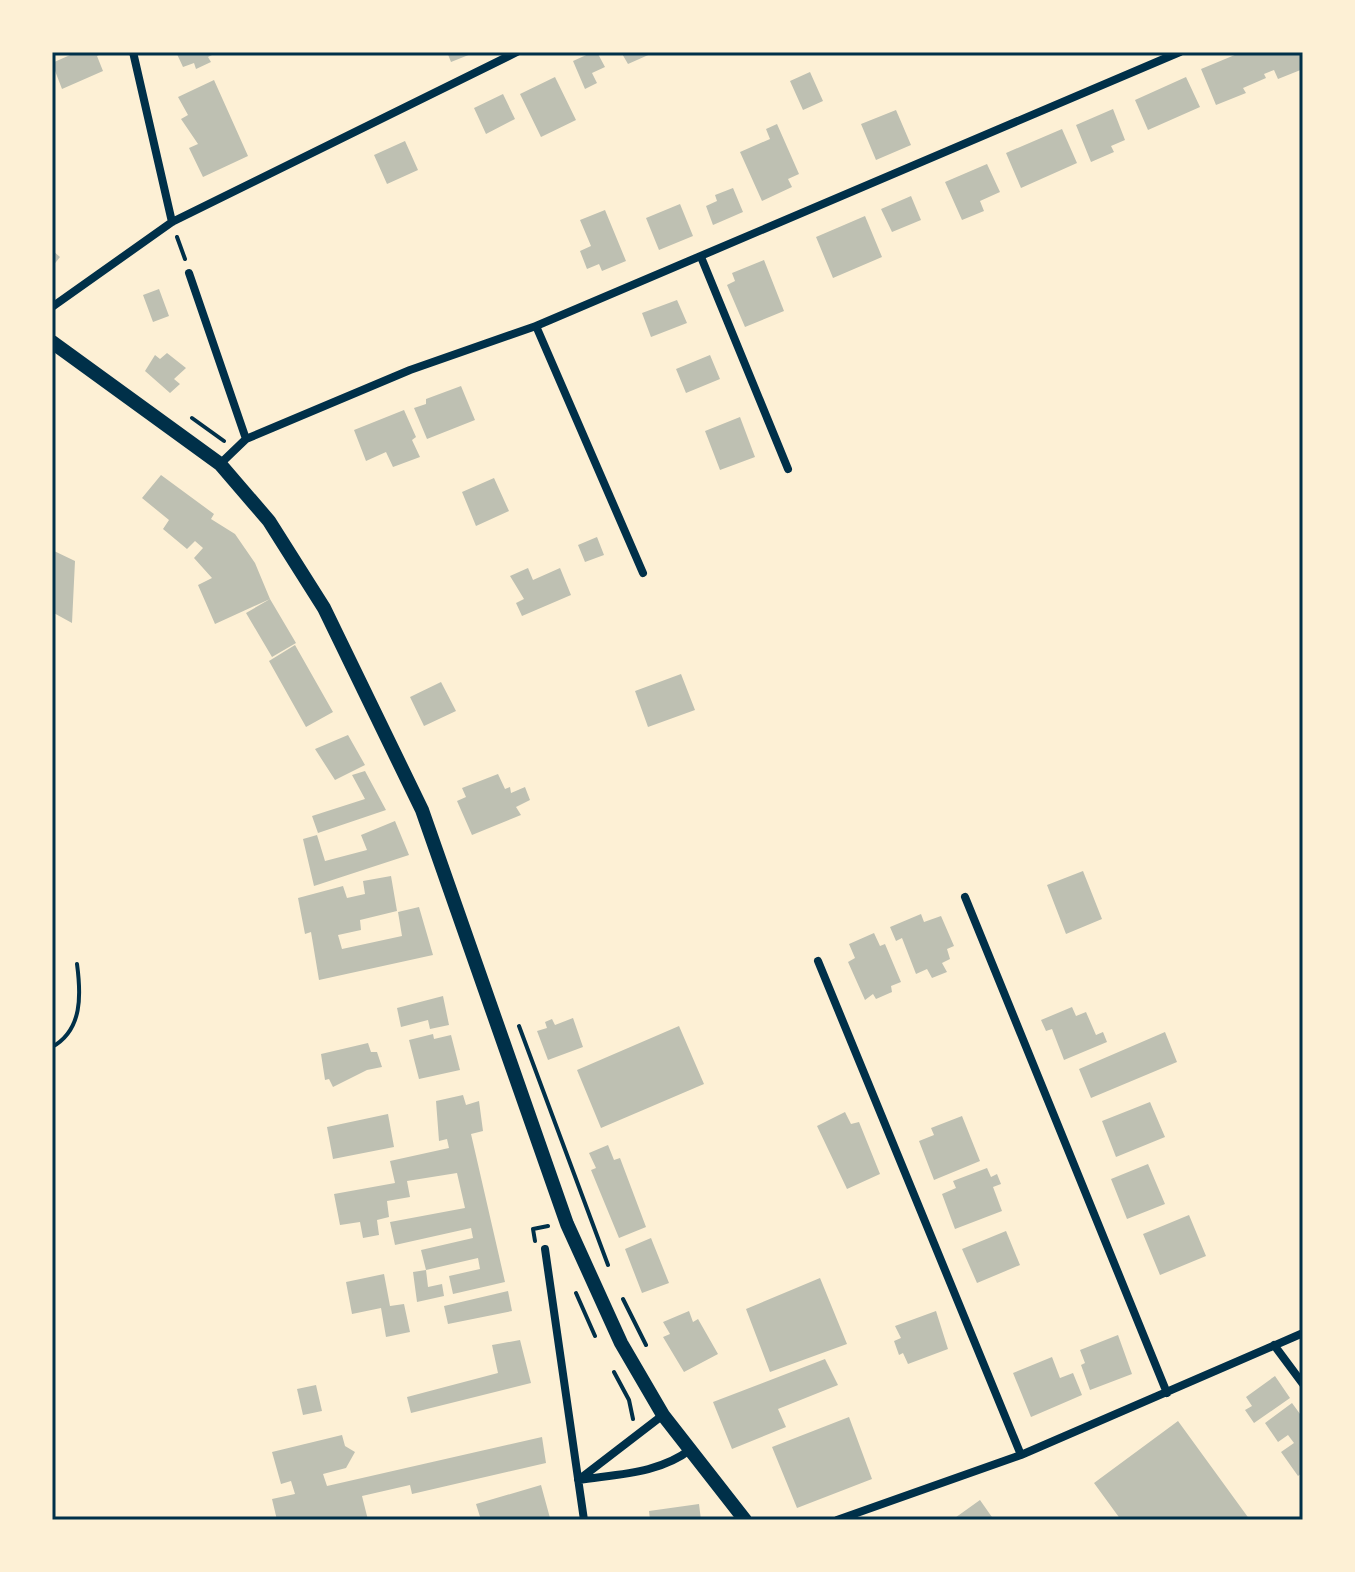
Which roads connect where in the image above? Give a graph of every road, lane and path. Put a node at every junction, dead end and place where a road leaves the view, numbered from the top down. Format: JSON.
{"nodes":[{"id":1,"x":133,"y":52,"type":"edge"},
{"id":2,"x":517,"y":52,"type":"edge"},
{"id":3,"x":1180,"y":52,"type":"edge"},
{"id":4,"x":172,"y":222,"type":"junction"},
{"id":5,"x":701,"y":257,"type":"junction"},
{"id":6,"x":189,"y":273,"type":"joint"},
{"id":7,"x":52,"y":307,"type":"edge"},
{"id":8,"x":536,"y":326,"type":"junction"},
{"id":9,"x":52,"y":342,"type":"edge"},
{"id":10,"x":246,"y":439,"type":"junction"},
{"id":11,"x":220,"y":464,"type":"junction"},
{"id":12,"x":788,"y":469,"type":"dead end"},
{"id":13,"x":643,"y":573,"type":"dead end"},
{"id":14,"x":965,"y":897,"type":"dead end"},
{"id":15,"x":818,"y":961,"type":"dead end"},
{"id":16,"x":77,"y":964,"type":"dead end"},
{"id":17,"x":52,"y":1047,"type":"edge"},
{"id":18,"x":545,"y":1249,"type":"dead end"},
{"id":19,"x":1303,"y":1333,"type":"edge"},
{"id":20,"x":1274,"y":1345,"type":"junction"},
{"id":21,"x":1303,"y":1384,"type":"edge"},
{"id":22,"x":1167,"y":1393,"type":"junction"},
{"id":23,"x":663,"y":1415,"type":"junction"},
{"id":24,"x":691,"y":1449,"type":"junction"},
{"id":25,"x":1021,"y":1455,"type":"junction"},
{"id":26,"x":578,"y":1480,"type":"junction"},
{"id":27,"x":584,"y":1520,"type":"edge"},
{"id":28,"x":745,"y":1520,"type":"edge"},
{"id":29,"x":837,"y":1520,"type":"edge"}],
"edges":[{"from":1,"to":4,"type":"street"},
{"from":2,"to":4,"type":"street"},
{"from":3,"to":5,"type":"street"},
{"from":4,"to":6,"type":"path"},
{"from":4,"to":7,"type":"street"},
{"from":5,"to":8,"type":"street"},
{"from":5,"to":12,"type":"street"},
{"from":6,"to":10,"type":"street"},
{"from":8,"to":10,"type":"street"},
{"from":8,"to":13,"type":"street"},
{"from":9,"to":11,"type":"street"},
{"from":10,"to":11,"type":"street"},
{"from":11,"to":23,"type":"street"},
{"from":14,"to":22,"type":"street"},
{"from":15,"to":25,"type":"street"},
{"from":16,"to":17,"type":"path"},
{"from":18,"to":26,"type":"street"},
{"from":19,"to":20,"type":"street"},
{"from":20,"to":21,"type":"street"},
{"from":20,"to":22,"type":"street"},
{"from":22,"to":25,"type":"street"},
{"from":23,"to":24,"type":"street"},
{"from":23,"to":26,"type":"street"},
{"from":24,"to":26,"type":"street"},
{"from":24,"to":28,"type":"street"},
{"from":25,"to":29,"type":"street"},
{"from":26,"to":27,"type":"street"}]}
